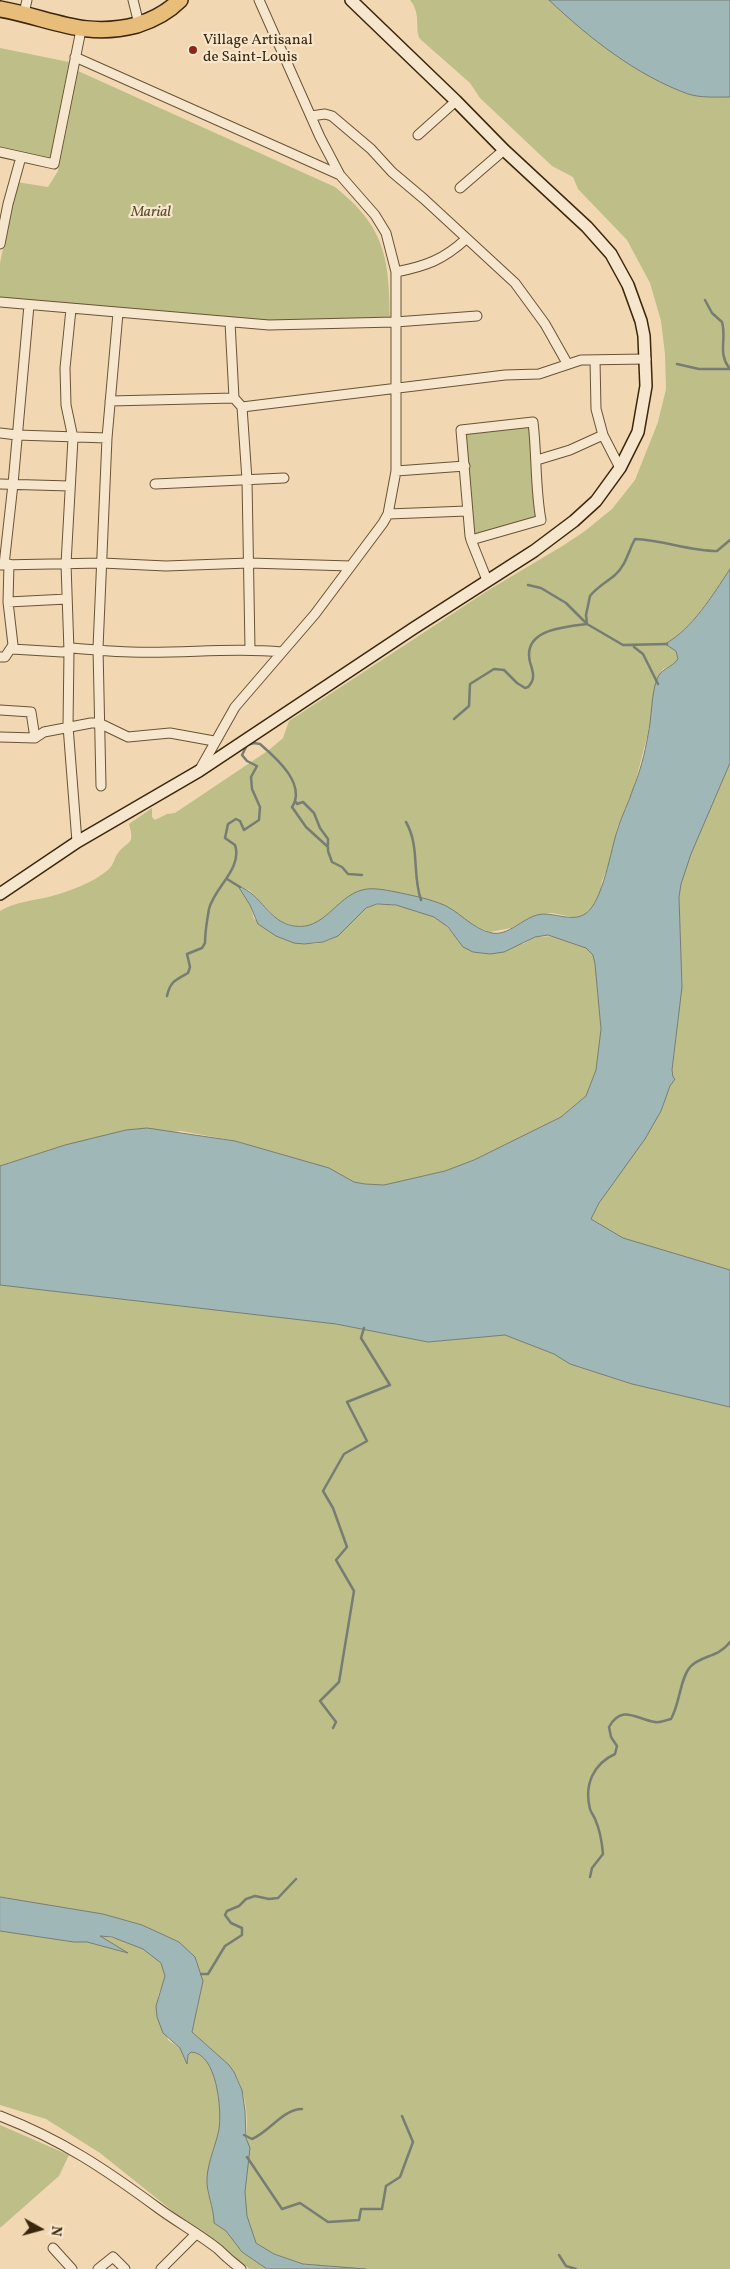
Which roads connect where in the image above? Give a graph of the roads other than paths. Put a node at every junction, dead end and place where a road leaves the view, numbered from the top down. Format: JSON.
{"nodes":[{"id":1,"x":133,"y":0,"type":"edge"},
{"id":2,"x":180,"y":0,"type":"edge"},
{"id":3,"x":259,"y":0,"type":"edge"},
{"id":4,"x":352,"y":0,"type":"edge"},
{"id":5,"x":25,"y":7,"type":"edge"},
{"id":6,"x":0,"y":9,"type":"edge"},
{"id":7,"x":139,"y":24,"type":"junction"},
{"id":8,"x":81,"y":30,"type":"junction"},
{"id":9,"x":75,"y":56,"type":"junction"},
{"id":10,"x":456,"y":100,"type":"junction"},
{"id":11,"x":311,"y":116,"type":"junction"},
{"id":12,"x":418,"y":135,"type":"dead end"},
{"id":13,"x":326,"y":148,"type":"junction"},
{"id":14,"x":504,"y":150,"type":"junction"},
{"id":15,"x":0,"y":152,"type":"edge"},
{"id":16,"x":21,"y":157,"type":"junction"},
{"id":17,"x":311,"y":164,"type":"junction"},
{"id":18,"x":340,"y":175,"type":"junction"},
{"id":19,"x":460,"y":188,"type":"dead end"},
{"id":20,"x":4,"y":203,"type":"edge"},
{"id":21,"x":466,"y":240,"type":"junction"},
{"id":22,"x":0,"y":244,"type":"edge"},
{"id":23,"x":396,"y":272,"type":"junction"},
{"id":24,"x":0,"y":302,"type":"edge"},
{"id":25,"x":30,"y":304,"type":"junction"},
{"id":26,"x":71,"y":309,"type":"junction"},
{"id":27,"x":118,"y":313,"type":"junction"},
{"id":28,"x":477,"y":316,"type":"dead end"},
{"id":29,"x":230,"y":322,"type":"junction"},
{"id":30,"x":395,"y":322,"type":"junction"},
{"id":31,"x":646,"y":359,"type":"junction"},
{"id":32,"x":595,"y":360,"type":"junction"},
{"id":33,"x":567,"y":363,"type":"junction"},
{"id":34,"x":395,"y":390,"type":"junction"},
{"id":35,"x":234,"y":398,"type":"junction"},
{"id":36,"x":110,"y":400,"type":"junction"},
{"id":37,"x":242,"y":407,"type":"junction"},
{"id":38,"x":0,"y":433,"type":"edge"},
{"id":39,"x":17,"y":435,"type":"junction"},
{"id":40,"x":603,"y":435,"type":"junction"},
{"id":41,"x":73,"y":438,"type":"junction"},
{"id":42,"x":107,"y":438,"type":"junction"},
{"id":43,"x":537,"y":460,"type":"junction"},
{"id":44,"x":465,"y":466,"type":"junction"},
{"id":45,"x":620,"y":468,"type":"junction"},
{"id":46,"x":396,"y":471,"type":"junction"},
{"id":47,"x":284,"y":478,"type":"dead end"},
{"id":48,"x":247,"y":480,"type":"junction"},
{"id":49,"x":0,"y":484,"type":"edge"},
{"id":50,"x":13,"y":484,"type":"junction"},
{"id":51,"x":155,"y":484,"type":"dead end"},
{"id":52,"x":70,"y":486,"type":"junction"},
{"id":53,"x":467,"y":511,"type":"junction"},
{"id":54,"x":388,"y":514,"type":"junction"},
{"id":55,"x":471,"y":540,"type":"junction"},
{"id":56,"x":102,"y":563,"type":"junction"},
{"id":57,"x":249,"y":563,"type":"junction"},
{"id":58,"x":66,"y":564,"type":"junction"},
{"id":59,"x":4,"y":565,"type":"edge"},
{"id":60,"x":350,"y":566,"type":"junction"},
{"id":61,"x":487,"y":580,"type":"junction"},
{"id":62,"x":67,"y":599,"type":"junction"},
{"id":63,"x":8,"y":602,"type":"junction"},
{"id":64,"x":98,"y":648,"type":"junction"},
{"id":65,"x":12,"y":649,"type":"junction"},
{"id":66,"x":250,"y":649,"type":"junction"},
{"id":67,"x":69,"y":651,"type":"junction"},
{"id":68,"x":282,"y":652,"type":"junction"},
{"id":69,"x":0,"y":657,"type":"edge"},
{"id":70,"x":0,"y":710,"type":"edge"},
{"id":71,"x":99,"y":723,"type":"junction"},
{"id":72,"x":68,"y":726,"type":"junction"},
{"id":73,"x":0,"y":737,"type":"edge"},
{"id":74,"x":35,"y":738,"type":"junction"},
{"id":75,"x":214,"y":741,"type":"junction"},
{"id":76,"x":199,"y":771,"type":"junction"},
{"id":77,"x":101,"y":786,"type":"dead end"},
{"id":78,"x":77,"y":842,"type":"junction"},
{"id":79,"x":0,"y":894,"type":"edge"},
{"id":80,"x":0,"y":2116,"type":"edge"},
{"id":81,"x":196,"y":2234,"type":"junction"},
{"id":82,"x":53,"y":2248,"type":"dead end"},
{"id":83,"x":237,"y":2268,"type":"edge"},
{"id":84,"x":72,"y":2269,"type":"edge"},
{"id":85,"x":98,"y":2269,"type":"edge"},
{"id":86,"x":125,"y":2269,"type":"edge"},
{"id":87,"x":161,"y":2269,"type":"edge"}],
"edges":[{"from":1,"to":7,"type":"street"},
{"from":2,"to":7,"type":"highway"},
{"from":3,"to":11,"type":"street"},
{"from":4,"to":10,"type":"street"},
{"from":5,"to":6,"type":"highway"},
{"from":5,"to":8,"type":"highway"},
{"from":7,"to":8,"type":"highway"},
{"from":8,"to":9,"type":"street"},
{"from":9,"to":16,"type":"street"},
{"from":9,"to":17,"type":"street"},
{"from":10,"to":12,"type":"street"},
{"from":10,"to":14,"type":"street"},
{"from":11,"to":13,"type":"street"},
{"from":11,"to":21,"type":"street"},
{"from":13,"to":17,"type":"street"},
{"from":13,"to":18,"type":"street"},
{"from":14,"to":19,"type":"street"},
{"from":14,"to":31,"type":"street"},
{"from":15,"to":16,"type":"street"},
{"from":16,"to":20,"type":"street"},
{"from":17,"to":18,"type":"street"},
{"from":18,"to":23,"type":"street"},
{"from":20,"to":22,"type":"street"},
{"from":21,"to":23,"type":"street"},
{"from":21,"to":33,"type":"street"},
{"from":23,"to":30,"type":"street"},
{"from":24,"to":25,"type":"street"},
{"from":25,"to":26,"type":"street"},
{"from":25,"to":39,"type":"street"},
{"from":26,"to":27,"type":"street"},
{"from":26,"to":41,"type":"street"},
{"from":27,"to":29,"type":"street"},
{"from":27,"to":36,"type":"street"},
{"from":28,"to":30,"type":"street"},
{"from":29,"to":30,"type":"street"},
{"from":29,"to":35,"type":"street"},
{"from":30,"to":34,"type":"street"},
{"from":31,"to":32,"type":"street"},
{"from":31,"to":45,"type":"street"},
{"from":32,"to":33,"type":"street"},
{"from":32,"to":40,"type":"street"},
{"from":33,"to":34,"type":"street"},
{"from":34,"to":37,"type":"street"},
{"from":34,"to":46,"type":"street"},
{"from":35,"to":36,"type":"street"},
{"from":35,"to":37,"type":"street"},
{"from":36,"to":42,"type":"street"},
{"from":37,"to":48,"type":"street"},
{"from":38,"to":39,"type":"street"},
{"from":39,"to":41,"type":"street"},
{"from":39,"to":50,"type":"street"},
{"from":40,"to":43,"type":"street"},
{"from":40,"to":45,"type":"street"},
{"from":41,"to":42,"type":"street"},
{"from":41,"to":52,"type":"street"},
{"from":42,"to":56,"type":"street"},
{"from":43,"to":44,"type":"street"},
{"from":43,"to":55,"type":"street"},
{"from":44,"to":46,"type":"street"},
{"from":44,"to":53,"type":"street"},
{"from":45,"to":61,"type":"street"},
{"from":46,"to":54,"type":"street"},
{"from":47,"to":48,"type":"street"},
{"from":48,"to":51,"type":"street"},
{"from":48,"to":57,"type":"street"},
{"from":49,"to":50,"type":"street"},
{"from":50,"to":52,"type":"street"},
{"from":50,"to":59,"type":"street"},
{"from":52,"to":58,"type":"street"},
{"from":53,"to":54,"type":"street"},
{"from":53,"to":55,"type":"street"},
{"from":54,"to":60,"type":"street"},
{"from":55,"to":61,"type":"street"},
{"from":56,"to":57,"type":"street"},
{"from":56,"to":58,"type":"street"},
{"from":56,"to":64,"type":"street"},
{"from":57,"to":60,"type":"street"},
{"from":57,"to":66,"type":"street"},
{"from":58,"to":59,"type":"street"},
{"from":58,"to":62,"type":"street"},
{"from":59,"to":63,"type":"street"},
{"from":60,"to":68,"type":"street"},
{"from":61,"to":76,"type":"street"},
{"from":62,"to":63,"type":"street"},
{"from":62,"to":67,"type":"street"},
{"from":63,"to":65,"type":"street"},
{"from":64,"to":66,"type":"street"},
{"from":64,"to":67,"type":"street"},
{"from":64,"to":71,"type":"street"},
{"from":65,"to":67,"type":"street"},
{"from":65,"to":69,"type":"street"},
{"from":66,"to":68,"type":"street"},
{"from":67,"to":72,"type":"street"},
{"from":68,"to":75,"type":"street"},
{"from":70,"to":74,"type":"street"},
{"from":71,"to":72,"type":"street"},
{"from":71,"to":75,"type":"street"},
{"from":71,"to":77,"type":"street"},
{"from":72,"to":74,"type":"street"},
{"from":72,"to":78,"type":"street"},
{"from":73,"to":74,"type":"street"},
{"from":75,"to":76,"type":"street"},
{"from":76,"to":78,"type":"street"},
{"from":78,"to":79,"type":"street"},
{"from":80,"to":81,"type":"street"},
{"from":81,"to":83,"type":"street"},
{"from":81,"to":87,"type":"street"},
{"from":82,"to":84,"type":"street"},
{"from":85,"to":86,"type":"street"}]}
